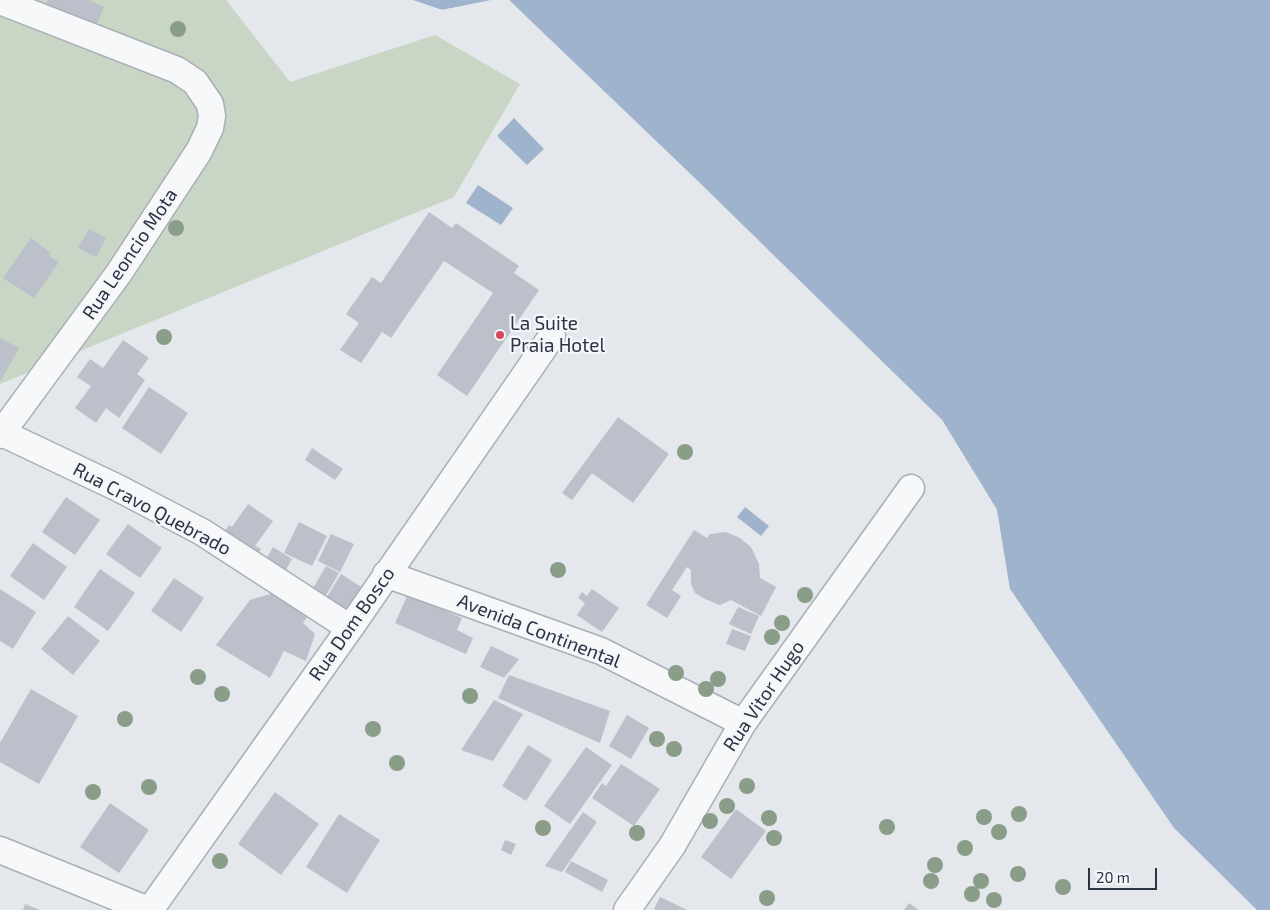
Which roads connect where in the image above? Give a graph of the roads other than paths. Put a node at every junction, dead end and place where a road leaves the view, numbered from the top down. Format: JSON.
{"nodes":[{"id":1,"x":0,"y":1,"type":"edge"},
{"id":2,"x":552,"y":336,"type":"dead end"},
{"id":3,"x":1,"y":433,"type":"edge"},
{"id":4,"x":911,"y":488,"type":"dead end"},
{"id":5,"x":386,"y":574,"type":"junction"},
{"id":6,"x":350,"y":628,"type":"junction"},
{"id":7,"x":743,"y":723,"type":"junction"},
{"id":8,"x":0,"y":850,"type":"edge"},
{"id":9,"x":149,"y":910,"type":"edge"},
{"id":10,"x":627,"y":910,"type":"edge"}],
"edges":[{"from":1,"to":3,"type":"street","name":"Rua Leoncio Mota"},
{"from":2,"to":5,"type":"street","name":"Rua Dom Bosco"},
{"from":3,"to":6,"type":"street","name":"Rua Cravo Quebrado"},
{"from":4,"to":7,"type":"street","name":"Rua Vitor Hugo"},
{"from":5,"to":6,"type":"street","name":"Rua Dom Bosco"},
{"from":5,"to":7,"type":"street","name":"Avenida Continental"},
{"from":6,"to":9,"type":"street","name":"Rua Dom Bosco"},
{"from":7,"to":10,"type":"street","name":"Rua Vitor Hugo"},
{"from":8,"to":9,"type":"street"}]}
